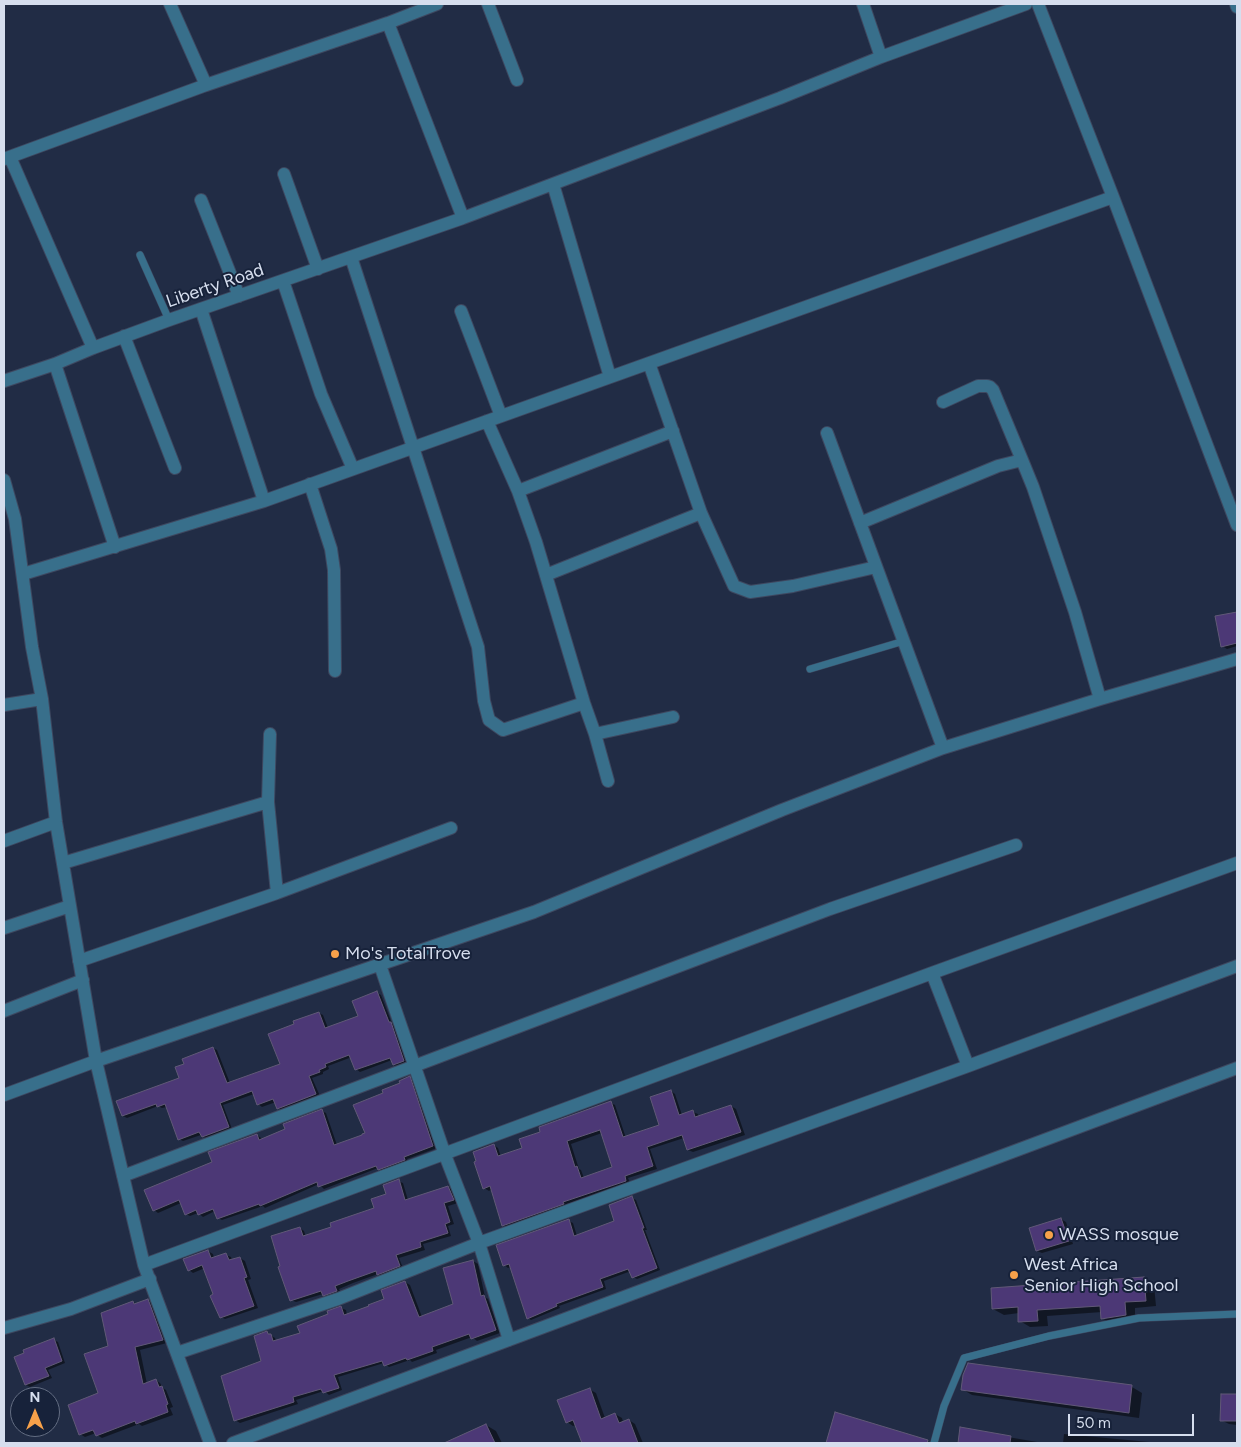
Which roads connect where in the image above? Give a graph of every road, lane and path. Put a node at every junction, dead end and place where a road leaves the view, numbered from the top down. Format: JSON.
{"nodes":[{"id":1,"x":170,"y":4,"type":"edge"},
{"id":2,"x":437,"y":4,"type":"edge"},
{"id":3,"x":488,"y":4,"type":"edge"},
{"id":4,"x":863,"y":4,"type":"edge"},
{"id":5,"x":1026,"y":4,"type":"edge"},
{"id":6,"x":1038,"y":4,"type":"edge"},
{"id":7,"x":388,"y":23,"type":"junction"},
{"id":8,"x":882,"y":57,"type":"junction"},
{"id":9,"x":517,"y":80,"type":"dead end"},
{"id":10,"x":206,"y":85,"type":"junction"},
{"id":11,"x":7,"y":158,"type":"edge"},
{"id":12,"x":284,"y":174,"type":"dead end"},
{"id":13,"x":553,"y":184,"type":"junction"},
{"id":14,"x":1113,"y":197,"type":"junction"},
{"id":15,"x":201,"y":200,"type":"dead end"},
{"id":16,"x":463,"y":218,"type":"junction"},
{"id":17,"x":140,"y":255,"type":"dead end"},
{"id":18,"x":351,"y":257,"type":"junction"},
{"id":19,"x":318,"y":269,"type":"junction"},
{"id":20,"x":282,"y":281,"type":"junction"},
{"id":21,"x":239,"y":296,"type":"junction"},
{"id":22,"x":201,"y":309,"type":"junction"},
{"id":23,"x":461,"y":311,"type":"dead end"},
{"id":24,"x":169,"y":320,"type":"junction"},
{"id":25,"x":124,"y":336,"type":"junction"},
{"id":26,"x":93,"y":348,"type":"junction"},
{"id":27,"x":649,"y":363,"type":"junction"},
{"id":28,"x":55,"y":364,"type":"junction"},
{"id":29,"x":610,"y":377,"type":"junction"},
{"id":30,"x":4,"y":382,"type":"edge"},
{"id":31,"x":942,"y":402,"type":"dead end"},
{"id":32,"x":501,"y":416,"type":"junction"},
{"id":33,"x":487,"y":421,"type":"junction"},
{"id":34,"x":673,"y":431,"type":"junction"},
{"id":35,"x":826,"y":433,"type":"dead end"},
{"id":36,"x":413,"y":448,"type":"junction"},
{"id":37,"x":1022,"y":460,"type":"junction"},
{"id":38,"x":175,"y":468,"type":"dead end"},
{"id":39,"x":353,"y":469,"type":"junction"},
{"id":40,"x":4,"y":480,"type":"edge"},
{"id":41,"x":310,"y":484,"type":"junction"},
{"id":42,"x":518,"y":491,"type":"junction"},
{"id":43,"x":264,"y":501,"type":"junction"},
{"id":44,"x":701,"y":513,"type":"junction"},
{"id":45,"x":860,"y":523,"type":"junction"},
{"id":46,"x":1237,"y":525,"type":"edge"},
{"id":47,"x":115,"y":547,"type":"junction"},
{"id":48,"x":876,"y":567,"type":"junction"},
{"id":49,"x":23,"y":574,"type":"junction"},
{"id":50,"x":546,"y":575,"type":"junction"},
{"id":51,"x":904,"y":641,"type":"junction"},
{"id":52,"x":1237,"y":659,"type":"edge"},
{"id":53,"x":810,"y":669,"type":"dead end"},
{"id":54,"x":335,"y":671,"type":"dead end"},
{"id":55,"x":42,"y":699,"type":"junction"},
{"id":56,"x":1100,"y":699,"type":"junction"},
{"id":57,"x":584,"y":703,"type":"junction"},
{"id":58,"x":4,"y":705,"type":"edge"},
{"id":59,"x":673,"y":717,"type":"dead end"},
{"id":60,"x":270,"y":734,"type":"dead end"},
{"id":61,"x":595,"y":734,"type":"junction"},
{"id":62,"x":943,"y":748,"type":"junction"},
{"id":63,"x":608,"y":781,"type":"dead end"},
{"id":64,"x":268,"y":802,"type":"junction"},
{"id":65,"x":56,"y":822,"type":"junction"},
{"id":66,"x":451,"y":828,"type":"dead end"},
{"id":67,"x":4,"y":841,"type":"edge"},
{"id":68,"x":1016,"y":845,"type":"dead end"},
{"id":69,"x":62,"y":863,"type":"junction"},
{"id":70,"x":1237,"y":863,"type":"edge"},
{"id":71,"x":277,"y":893,"type":"junction"},
{"id":72,"x":70,"y":906,"type":"junction"},
{"id":73,"x":4,"y":928,"type":"edge"},
{"id":74,"x":79,"y":961,"type":"junction"},
{"id":75,"x":380,"y":965,"type":"junction"},
{"id":76,"x":1237,"y":966,"type":"edge"},
{"id":77,"x":932,"y":973,"type":"junction"},
{"id":78,"x":83,"y":980,"type":"junction"},
{"id":79,"x":4,"y":1011,"type":"edge"},
{"id":80,"x":96,"y":1061,"type":"junction"},
{"id":81,"x":415,"y":1066,"type":"junction"},
{"id":82,"x":968,"y":1066,"type":"junction"},
{"id":83,"x":1237,"y":1068,"type":"edge"},
{"id":84,"x":4,"y":1095,"type":"edge"},
{"id":85,"x":445,"y":1155,"type":"junction"},
{"id":86,"x":123,"y":1176,"type":"junction"},
{"id":87,"x":478,"y":1243,"type":"junction"},
{"id":88,"x":144,"y":1265,"type":"junction"},
{"id":89,"x":150,"y":1279,"type":"junction"},
{"id":90,"x":1237,"y":1314,"type":"edge"},
{"id":91,"x":4,"y":1328,"type":"edge"},
{"id":92,"x":509,"y":1340,"type":"junction"},
{"id":93,"x":177,"y":1352,"type":"junction"},
{"id":94,"x":210,"y":1443,"type":"edge"},
{"id":95,"x":233,"y":1443,"type":"edge"},
{"id":96,"x":934,"y":1443,"type":"edge"}],
"edges":[{"from":1,"to":10,"type":"street"},
{"from":2,"to":7,"type":"street"},
{"from":3,"to":9,"type":"street"},
{"from":4,"to":8,"type":"street"},
{"from":5,"to":8,"type":"street","name":"Liberty Road"},
{"from":6,"to":14,"type":"street"},
{"from":7,"to":10,"type":"street"},
{"from":7,"to":16,"type":"street"},
{"from":8,"to":13,"type":"street","name":"Liberty Road"},
{"from":10,"to":11,"type":"street"},
{"from":11,"to":26,"type":"street"},
{"from":12,"to":19,"type":"street"},
{"from":13,"to":16,"type":"street","name":"Liberty Road"},
{"from":13,"to":29,"type":"street"},
{"from":14,"to":27,"type":"street"},
{"from":14,"to":46,"type":"street"},
{"from":15,"to":21,"type":"street"},
{"from":16,"to":18,"type":"street","name":"Liberty Road"},
{"from":17,"to":24,"type":"lane"},
{"from":18,"to":19,"type":"street","name":"Liberty Road"},
{"from":18,"to":36,"type":"street"},
{"from":19,"to":20,"type":"street","name":"Liberty Road"},
{"from":20,"to":21,"type":"street","name":"Liberty Road"},
{"from":20,"to":39,"type":"street"},
{"from":21,"to":22,"type":"street","name":"Liberty Road"},
{"from":22,"to":24,"type":"street","name":"Liberty Road"},
{"from":22,"to":43,"type":"street"},
{"from":23,"to":32,"type":"street"},
{"from":24,"to":25,"type":"street","name":"Liberty Road"},
{"from":25,"to":26,"type":"street","name":"Liberty Road"},
{"from":25,"to":38,"type":"street"},
{"from":26,"to":28,"type":"street","name":"Liberty Road"},
{"from":27,"to":29,"type":"street"},
{"from":27,"to":34,"type":"street"},
{"from":28,"to":30,"type":"street","name":"Liberty Road"},
{"from":28,"to":47,"type":"street"},
{"from":29,"to":32,"type":"street"},
{"from":31,"to":37,"type":"street"},
{"from":32,"to":33,"type":"street"},
{"from":33,"to":36,"type":"street"},
{"from":33,"to":42,"type":"street"},
{"from":34,"to":42,"type":"street"},
{"from":34,"to":44,"type":"street"},
{"from":35,"to":45,"type":"street"},
{"from":36,"to":39,"type":"street"},
{"from":36,"to":57,"type":"street"},
{"from":37,"to":45,"type":"street"},
{"from":37,"to":56,"type":"street"},
{"from":39,"to":41,"type":"street"},
{"from":40,"to":49,"type":"street"},
{"from":41,"to":43,"type":"street"},
{"from":41,"to":54,"type":"street"},
{"from":42,"to":50,"type":"street"},
{"from":43,"to":47,"type":"street"},
{"from":44,"to":48,"type":"street"},
{"from":44,"to":50,"type":"street"},
{"from":45,"to":48,"type":"street"},
{"from":47,"to":49,"type":"street"},
{"from":48,"to":51,"type":"street"},
{"from":49,"to":55,"type":"street"},
{"from":50,"to":57,"type":"street"},
{"from":51,"to":53,"type":"lane"},
{"from":51,"to":62,"type":"street"},
{"from":52,"to":56,"type":"street"},
{"from":55,"to":58,"type":"street"},
{"from":55,"to":65,"type":"street"},
{"from":56,"to":62,"type":"street"},
{"from":57,"to":61,"type":"street"},
{"from":59,"to":61,"type":"street"},
{"from":60,"to":64,"type":"street"},
{"from":61,"to":63,"type":"street"},
{"from":62,"to":75,"type":"street"},
{"from":64,"to":69,"type":"street"},
{"from":64,"to":71,"type":"street"},
{"from":65,"to":67,"type":"street"},
{"from":65,"to":69,"type":"street"},
{"from":66,"to":71,"type":"street"},
{"from":68,"to":81,"type":"street"},
{"from":69,"to":72,"type":"street"},
{"from":70,"to":77,"type":"street"},
{"from":71,"to":74,"type":"street"},
{"from":72,"to":73,"type":"street"},
{"from":72,"to":74,"type":"street"},
{"from":74,"to":78,"type":"street"},
{"from":75,"to":80,"type":"street"},
{"from":75,"to":81,"type":"street"},
{"from":76,"to":82,"type":"street"},
{"from":77,"to":82,"type":"street"},
{"from":77,"to":85,"type":"street"},
{"from":78,"to":79,"type":"street"},
{"from":78,"to":80,"type":"street"},
{"from":80,"to":84,"type":"street"},
{"from":80,"to":86,"type":"street"},
{"from":81,"to":85,"type":"street"},
{"from":81,"to":86,"type":"street"},
{"from":82,"to":87,"type":"street"},
{"from":83,"to":92,"type":"street"},
{"from":85,"to":87,"type":"street"},
{"from":85,"to":88,"type":"street"},
{"from":86,"to":88,"type":"street"},
{"from":87,"to":92,"type":"street"},
{"from":87,"to":93,"type":"street"},
{"from":88,"to":89,"type":"street"},
{"from":89,"to":91,"type":"street"},
{"from":89,"to":93,"type":"street"},
{"from":90,"to":96,"type":"lane"},
{"from":92,"to":95,"type":"street"},
{"from":93,"to":94,"type":"street"}]}
